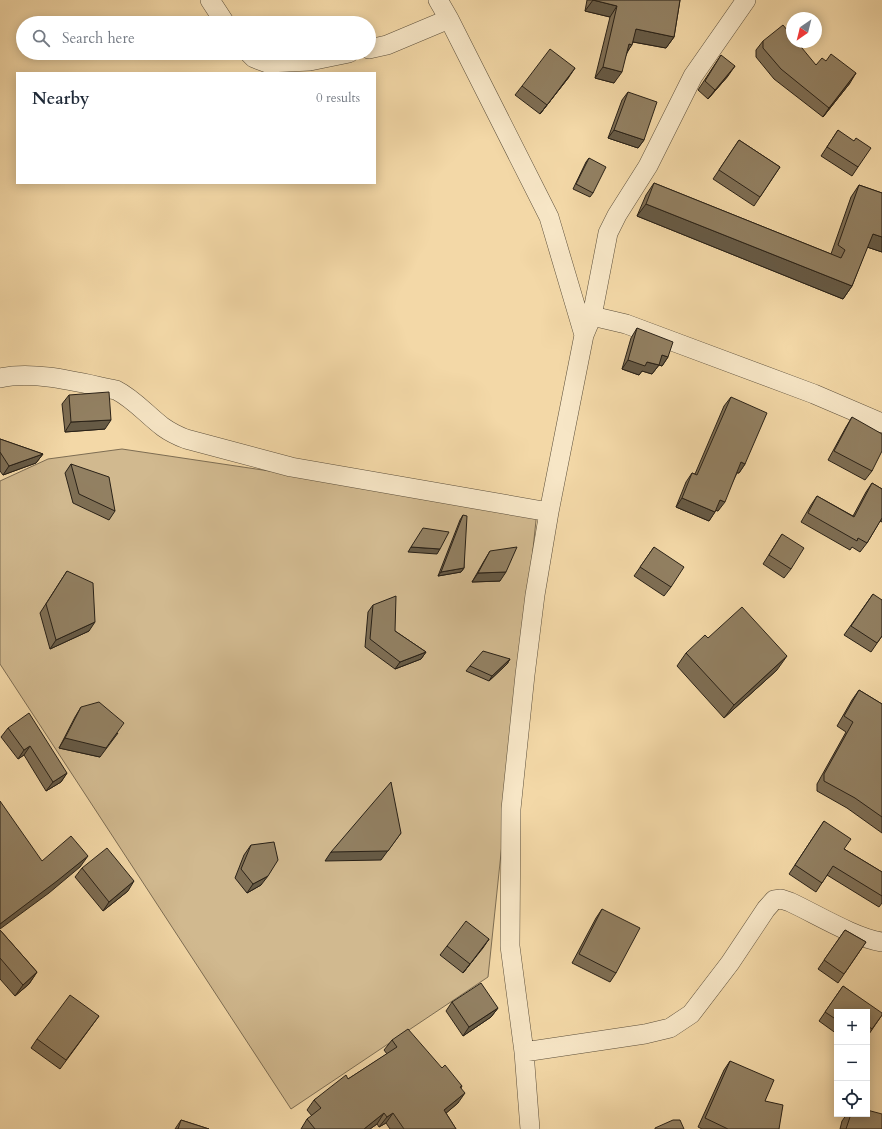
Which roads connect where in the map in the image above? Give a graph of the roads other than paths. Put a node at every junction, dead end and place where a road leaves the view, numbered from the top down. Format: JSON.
{"nodes":[{"id":1,"x":210,"y":0,"type":"edge"},
{"id":2,"x":438,"y":0,"type":"edge"},
{"id":3,"x":746,"y":0,"type":"edge"},
{"id":4,"x":221,"y":16,"type":"edge"},
{"id":5,"x":449,"y":19,"type":"junction"},
{"id":6,"x":376,"y":48,"type":"edge"},
{"id":7,"x":259,"y":60,"type":"edge"},
{"id":8,"x":315,"y":60,"type":"edge"},
{"id":9,"x":592,"y":316,"type":"junction"},
{"id":10,"x":584,"y":335,"type":"junction"},
{"id":11,"x":0,"y":378,"type":"edge"},
{"id":12,"x":882,"y":423,"type":"edge"},
{"id":13,"x":549,"y":512,"type":"junction"},
{"id":14,"x":882,"y":942,"type":"edge"},
{"id":15,"x":524,"y":1052,"type":"junction"},
{"id":16,"x":530,"y":1129,"type":"edge"}],
"edges":[{"from":1,"to":4,"type":"street"},
{"from":2,"to":5,"type":"street"},
{"from":3,"to":9,"type":"street"},
{"from":5,"to":6,"type":"street"},
{"from":5,"to":10,"type":"street"},
{"from":7,"to":8,"type":"street"},
{"from":9,"to":10,"type":"street"},
{"from":9,"to":12,"type":"street"},
{"from":10,"to":13,"type":"street"},
{"from":11,"to":13,"type":"street"},
{"from":13,"to":15,"type":"street"},
{"from":14,"to":15,"type":"street"},
{"from":15,"to":16,"type":"street"}]}
